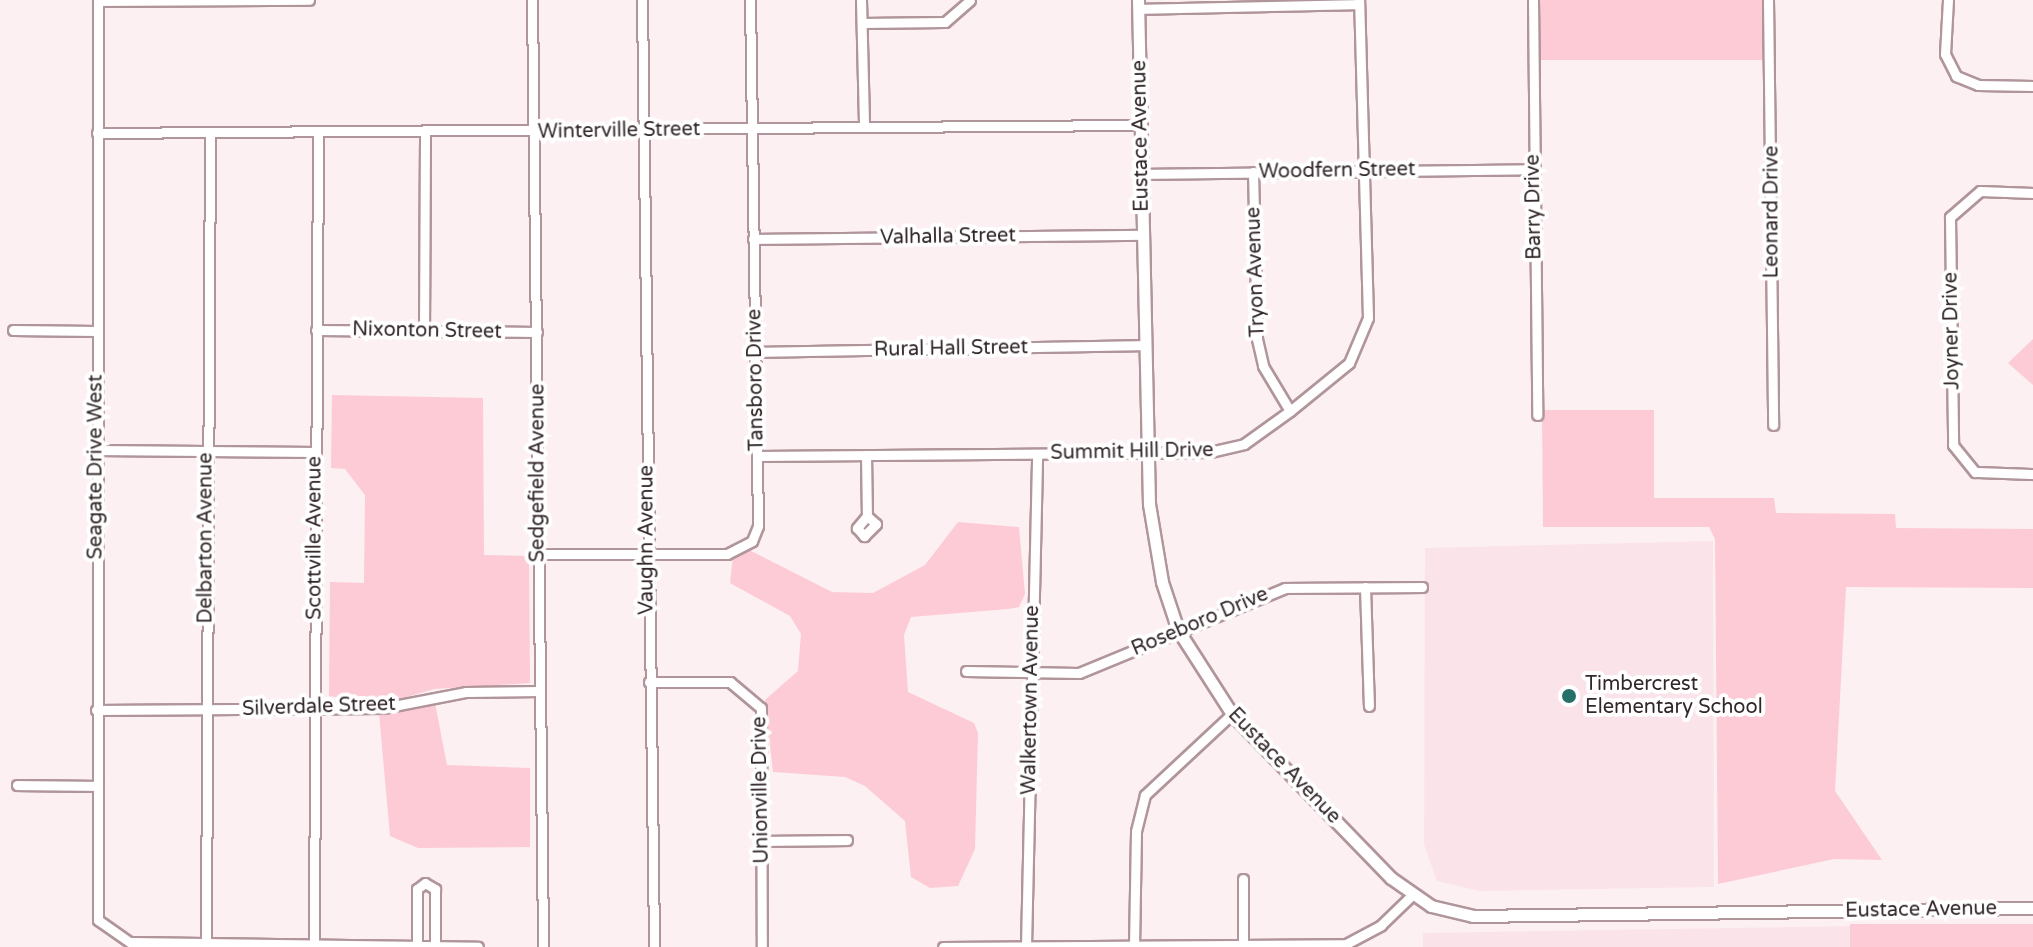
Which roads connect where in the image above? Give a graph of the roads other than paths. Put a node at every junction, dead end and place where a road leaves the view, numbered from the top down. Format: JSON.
{"nodes":[{"id":1,"x":309,"y":0,"type":"edge"},
{"id":2,"x":532,"y":0,"type":"edge"},
{"id":3,"x":642,"y":0,"type":"edge"},
{"id":4,"x":750,"y":0,"type":"edge"},
{"id":5,"x":861,"y":0,"type":"edge"},
{"id":6,"x":970,"y":0,"type":"edge"},
{"id":7,"x":1533,"y":0,"type":"edge"},
{"id":8,"x":1768,"y":0,"type":"edge"},
{"id":9,"x":1948,"y":0,"type":"edge"},
{"id":10,"x":98,"y":1,"type":"edge"},
{"id":11,"x":1359,"y":2,"type":"edge"},
{"id":12,"x":1252,"y":3,"type":"edge"},
{"id":13,"x":1138,"y":4,"type":"edge"},
{"id":14,"x":862,"y":23,"type":"junction"},
{"id":15,"x":2033,"y":86,"type":"edge"},
{"id":16,"x":1141,"y":125,"type":"junction"},
{"id":17,"x":864,"y":127,"type":"junction"},
{"id":18,"x":752,"y":129,"type":"junction"},
{"id":19,"x":425,"y":132,"type":"junction"},
{"id":20,"x":533,"y":132,"type":"junction"},
{"id":21,"x":644,"y":132,"type":"junction"},
{"id":22,"x":97,"y":133,"type":"junction"},
{"id":23,"x":210,"y":133,"type":"junction"},
{"id":24,"x":318,"y":133,"type":"junction"},
{"id":25,"x":1532,"y":169,"type":"junction"},
{"id":26,"x":1253,"y":172,"type":"junction"},
{"id":27,"x":1363,"y":172,"type":"junction"},
{"id":28,"x":1141,"y":174,"type":"junction"},
{"id":29,"x":2033,"y":193,"type":"edge"},
{"id":30,"x":1143,"y":235,"type":"junction"},
{"id":31,"x":753,"y":239,"type":"junction"},
{"id":32,"x":13,"y":330,"type":"dead end"},
{"id":33,"x":316,"y":330,"type":"junction"},
{"id":34,"x":96,"y":331,"type":"junction"},
{"id":35,"x":424,"y":331,"type":"junction"},
{"id":36,"x":537,"y":332,"type":"junction"},
{"id":37,"x":1146,"y":345,"type":"junction"},
{"id":38,"x":756,"y":352,"type":"junction"},
{"id":39,"x":1290,"y":411,"type":"junction"},
{"id":40,"x":1537,"y":415,"type":"dead end"},
{"id":41,"x":1773,"y":425,"type":"dead end"},
{"id":42,"x":96,"y":450,"type":"junction"},
{"id":43,"x":206,"y":451,"type":"junction"},
{"id":44,"x":315,"y":452,"type":"junction"},
{"id":45,"x":1147,"y":453,"type":"junction"},
{"id":46,"x":1037,"y":454,"type":"junction"},
{"id":47,"x":866,"y":455,"type":"junction"},
{"id":48,"x":758,"y":456,"type":"junction"},
{"id":49,"x":2033,"y":474,"type":"edge"},
{"id":50,"x":867,"y":516,"type":"dead end"},
{"id":51,"x":538,"y":554,"type":"junction"},
{"id":52,"x":647,"y":554,"type":"junction"},
{"id":53,"x":1365,"y":587,"type":"junction"},
{"id":54,"x":1422,"y":587,"type":"dead end"},
{"id":55,"x":1178,"y":630,"type":"junction"},
{"id":56,"x":966,"y":671,"type":"dead end"},
{"id":57,"x":1031,"y":674,"type":"junction"},
{"id":58,"x":649,"y":682,"type":"junction"},
{"id":59,"x":540,"y":691,"type":"junction"},
{"id":60,"x":1369,"y":706,"type":"dead end"},
{"id":61,"x":96,"y":710,"type":"junction"},
{"id":62,"x":206,"y":710,"type":"junction"},
{"id":63,"x":314,"y":711,"type":"junction"},
{"id":64,"x":1232,"y":714,"type":"junction"},
{"id":65,"x":17,"y":785,"type":"dead end"},
{"id":66,"x":98,"y":786,"type":"junction"},
{"id":67,"x":847,"y":840,"type":"dead end"},
{"id":68,"x":762,"y":841,"type":"junction"},
{"id":69,"x":1243,"y":879,"type":"dead end"},
{"id":70,"x":1411,"y":896,"type":"junction"},
{"id":71,"x":2033,"y":908,"type":"edge"},
{"id":72,"x":206,"y":942,"type":"junction"},
{"id":73,"x":314,"y":943,"type":"junction"},
{"id":74,"x":417,"y":943,"type":"junction"},
{"id":75,"x":435,"y":945,"type":"junction"},
{"id":76,"x":1243,"y":945,"type":"edge"},
{"id":77,"x":1026,"y":946,"type":"edge"},
{"id":78,"x":478,"y":947,"type":"edge"},
{"id":79,"x":543,"y":947,"type":"edge"},
{"id":80,"x":654,"y":947,"type":"edge"},
{"id":81,"x":762,"y":947,"type":"edge"},
{"id":82,"x":943,"y":947,"type":"edge"},
{"id":83,"x":1134,"y":947,"type":"edge"}],
"edges":[{"from":1,"to":10,"type":"street","name":"Seagate Drive West"},
{"from":2,"to":20,"type":"street","name":"Sedgefield Avenue"},
{"from":3,"to":21,"type":"street","name":"Vaughn Avenue"},
{"from":4,"to":18,"type":"street","name":"Tansboro Drive"},
{"from":5,"to":14,"type":"street"},
{"from":6,"to":14,"type":"street"},
{"from":7,"to":25,"type":"street","name":"Barry Drive"},
{"from":8,"to":41,"type":"street","name":"Leonard Drive"},
{"from":9,"to":15,"type":"street"},
{"from":10,"to":22,"type":"street","name":"Seagate Drive West"},
{"from":11,"to":12,"type":"street"},
{"from":11,"to":27,"type":"street","name":"Summit Hill Drive"},
{"from":12,"to":13,"type":"street"},
{"from":13,"to":16,"type":"street","name":"Eustace Avenue"},
{"from":14,"to":17,"type":"street"},
{"from":16,"to":17,"type":"street","name":"Winterville Street"},
{"from":16,"to":28,"type":"street","name":"Eustace Avenue"},
{"from":17,"to":18,"type":"street","name":"Winterville Street"},
{"from":18,"to":21,"type":"street","name":"Winterville Street"},
{"from":18,"to":31,"type":"street","name":"Tansboro Drive"},
{"from":19,"to":20,"type":"street","name":"Winterville Street"},
{"from":19,"to":24,"type":"street","name":"Winterville Street"},
{"from":19,"to":35,"type":"street"},
{"from":20,"to":21,"type":"street","name":"Winterville Street"},
{"from":20,"to":36,"type":"street","name":"Sedgefield Avenue"},
{"from":21,"to":52,"type":"street","name":"Vaughn Avenue"},
{"from":22,"to":23,"type":"street","name":"Winterville Street"},
{"from":22,"to":34,"type":"street","name":"Seagate Drive West"},
{"from":23,"to":24,"type":"street","name":"Winterville Street"},
{"from":23,"to":43,"type":"street","name":"Delbarton Avenue"},
{"from":24,"to":33,"type":"street","name":"Scottville Avenue"},
{"from":25,"to":27,"type":"street","name":"Woodfern Street"},
{"from":25,"to":40,"type":"street","name":"Barry Drive"},
{"from":26,"to":27,"type":"street","name":"Woodfern Street"},
{"from":26,"to":28,"type":"street","name":"Woodfern Street"},
{"from":26,"to":39,"type":"street","name":"Tryon Avenue"},
{"from":27,"to":39,"type":"street","name":"Summit Hill Drive"},
{"from":28,"to":30,"type":"street","name":"Eustace Avenue"},
{"from":29,"to":49,"type":"street","name":"Joyner Drive"},
{"from":30,"to":31,"type":"street","name":"Valhalla Street"},
{"from":30,"to":37,"type":"street","name":"Eustace Avenue"},
{"from":31,"to":38,"type":"street","name":"Tansboro Drive"},
{"from":32,"to":34,"type":"street"},
{"from":33,"to":35,"type":"street","name":"Nixonton Street"},
{"from":33,"to":44,"type":"street","name":"Scottville Avenue"},
{"from":34,"to":42,"type":"street","name":"Seagate Drive West"},
{"from":35,"to":36,"type":"street","name":"Nixonton Street"},
{"from":36,"to":51,"type":"street","name":"Sedgefield Avenue"},
{"from":37,"to":38,"type":"street","name":"Rural Hall Street"},
{"from":37,"to":45,"type":"street","name":"Eustace Avenue"},
{"from":38,"to":48,"type":"street","name":"Tansboro Drive"},
{"from":39,"to":45,"type":"street","name":"Summit Hill Drive"},
{"from":42,"to":43,"type":"street"},
{"from":42,"to":61,"type":"street","name":"Seagate Drive West"},
{"from":43,"to":44,"type":"street"},
{"from":43,"to":62,"type":"street","name":"Delbarton Avenue"},
{"from":44,"to":63,"type":"street","name":"Scottville Avenue"},
{"from":45,"to":46,"type":"street","name":"Summit Hill Drive"},
{"from":45,"to":55,"type":"street","name":"Eustace Avenue"},
{"from":46,"to":47,"type":"street","name":"Summit Hill Drive"},
{"from":46,"to":57,"type":"street","name":"Walkertown Avenue"},
{"from":47,"to":48,"type":"street","name":"Summit Hill Drive"},
{"from":47,"to":50,"type":"street"},
{"from":48,"to":52,"type":"street","name":"Tansboro Drive"},
{"from":51,"to":52,"type":"street","name":"Tansboro Drive"},
{"from":51,"to":59,"type":"street","name":"Sedgefield Avenue"},
{"from":52,"to":58,"type":"street","name":"Vaughn Avenue"},
{"from":53,"to":54,"type":"street","name":"Roseboro Drive"},
{"from":53,"to":55,"type":"street","name":"Roseboro Drive"},
{"from":53,"to":60,"type":"street"},
{"from":55,"to":57,"type":"street","name":"Roseboro Drive"},
{"from":55,"to":64,"type":"street","name":"Eustace Avenue"},
{"from":56,"to":57,"type":"street","name":"Roseboro Drive"},
{"from":57,"to":77,"type":"street","name":"Walkertown Avenue"},
{"from":58,"to":68,"type":"street","name":"Unionville Drive"},
{"from":58,"to":80,"type":"street","name":"Vaughn Avenue"},
{"from":59,"to":63,"type":"street","name":"Silverdale Street"},
{"from":59,"to":79,"type":"street","name":"Sedgefield Avenue"},
{"from":61,"to":62,"type":"street","name":"Silverdale Street"},
{"from":61,"to":66,"type":"street","name":"Seagate Drive West"},
{"from":62,"to":63,"type":"street","name":"Silverdale Street"},
{"from":62,"to":72,"type":"street","name":"Delbarton Avenue"},
{"from":63,"to":73,"type":"street","name":"Scottville Avenue"},
{"from":64,"to":70,"type":"street","name":"Eustace Avenue"},
{"from":64,"to":83,"type":"street"},
{"from":65,"to":66,"type":"street"},
{"from":66,"to":72,"type":"street","name":"Seagate Drive West"},
{"from":67,"to":68,"type":"street"},
{"from":68,"to":81,"type":"street","name":"Unionville Drive"},
{"from":69,"to":76,"type":"street"},
{"from":70,"to":71,"type":"street","name":"Eustace Avenue"},
{"from":70,"to":76,"type":"street"},
{"from":72,"to":73,"type":"street"},
{"from":73,"to":74,"type":"street"},
{"from":74,"to":75,"type":"street"},
{"from":74,"to":75,"type":"street"},
{"from":75,"to":78,"type":"street"},
{"from":76,"to":83,"type":"street"},
{"from":77,"to":82,"type":"street"},
{"from":77,"to":83,"type":"street"}]}
